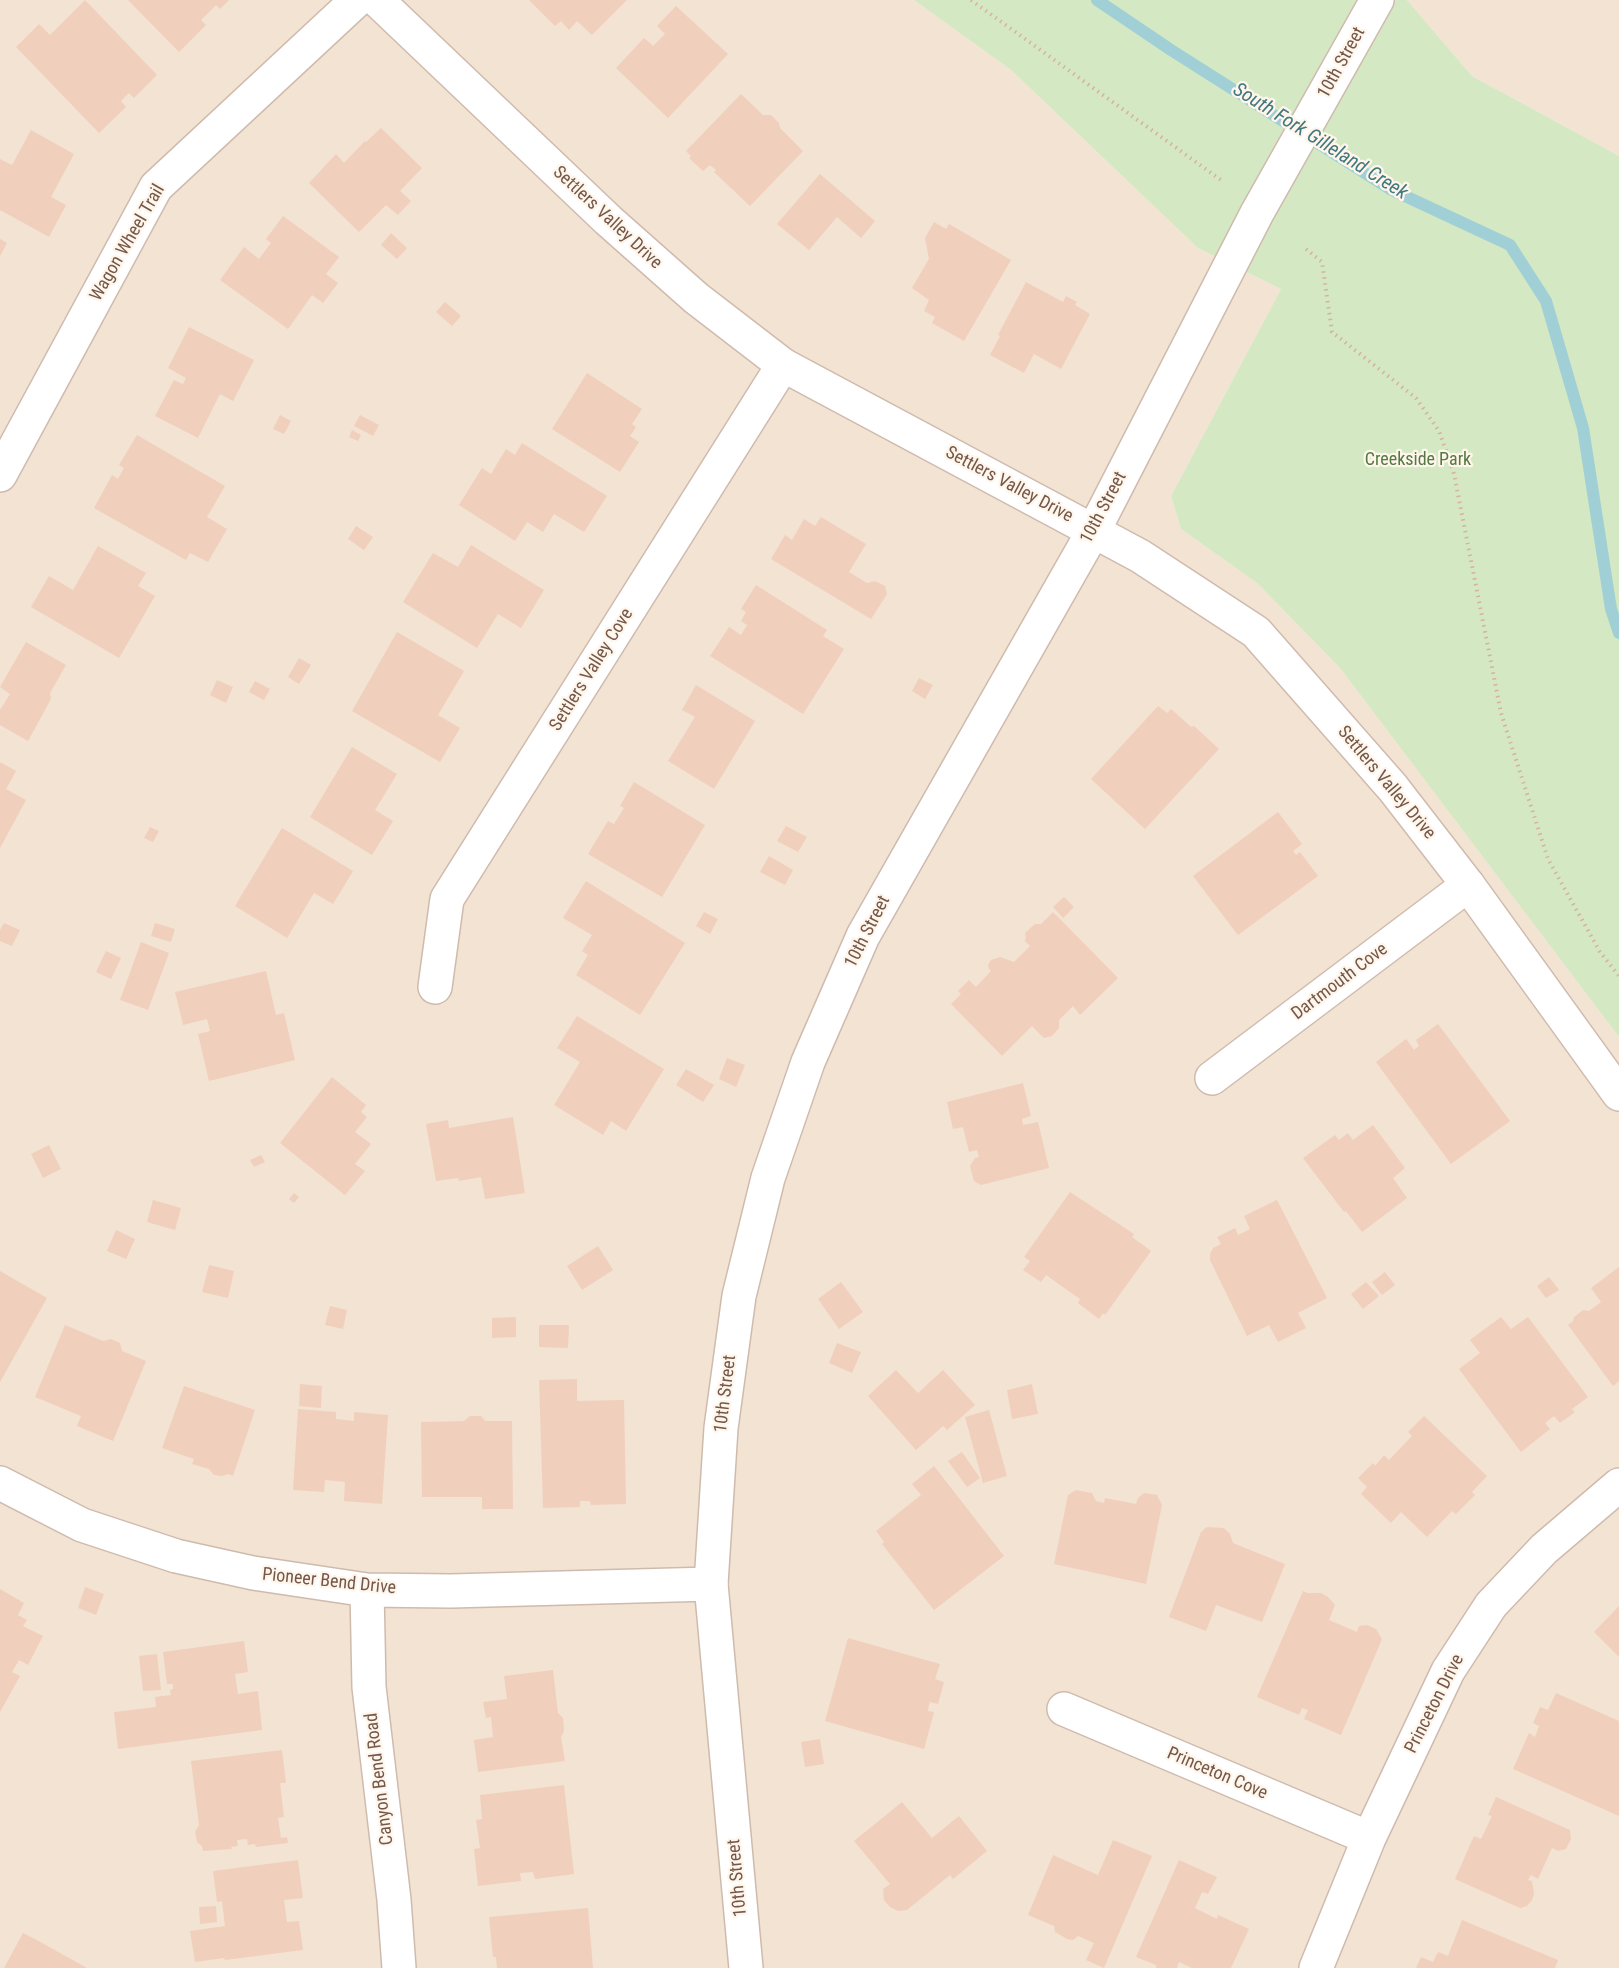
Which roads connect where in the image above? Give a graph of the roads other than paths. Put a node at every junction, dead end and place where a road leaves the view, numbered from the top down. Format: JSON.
{"nodes":[{"id":1,"x":357,"y":0,"type":"edge"},
{"id":2,"x":376,"y":0,"type":"edge"},
{"id":3,"x":1377,"y":0,"type":"edge"},
{"id":4,"x":783,"y":365,"type":"junction"},
{"id":5,"x":0,"y":475,"type":"edge"},
{"id":6,"x":1094,"y":530,"type":"junction"},
{"id":7,"x":1468,"y":885,"type":"junction"},
{"id":8,"x":435,"y":987,"type":"dead end"},
{"id":9,"x":1212,"y":1078,"type":"dead end"},
{"id":10,"x":1619,"y":1094,"type":"edge"},
{"id":11,"x":0,"y":1483,"type":"edge"},
{"id":12,"x":1619,"y":1485,"type":"edge"},
{"id":13,"x":711,"y":1584,"type":"junction"},
{"id":14,"x":368,"y":1590,"type":"junction"},
{"id":15,"x":1064,"y":1709,"type":"dead end"},
{"id":16,"x":1370,"y":1838,"type":"junction"},
{"id":17,"x":399,"y":1968,"type":"edge"},
{"id":18,"x":746,"y":1968,"type":"edge"},
{"id":19,"x":1316,"y":1968,"type":"edge"}],
"edges":[{"from":1,"to":5,"type":"street","name":"Wagon Wheel Trail"},
{"from":2,"to":4,"type":"street","name":"Settlers Valley Drive"},
{"from":3,"to":6,"type":"street","name":"10th Street"},
{"from":4,"to":6,"type":"street","name":"Settlers Valley Drive"},
{"from":4,"to":8,"type":"street","name":"Settlers Valley Cove"},
{"from":6,"to":7,"type":"street","name":"Settlers Valley Drive"},
{"from":6,"to":13,"type":"street","name":"10th Street"},
{"from":7,"to":9,"type":"street","name":"Dartmouth Cove"},
{"from":7,"to":10,"type":"street","name":"Settlers Valley Drive"},
{"from":11,"to":14,"type":"street","name":"Pioneer Bend Drive"},
{"from":12,"to":16,"type":"street","name":"Princeton Drive"},
{"from":13,"to":14,"type":"street","name":"Pioneer Bend Drive"},
{"from":13,"to":18,"type":"street","name":"10th Street"},
{"from":14,"to":17,"type":"street","name":"Canyon Bend Road"},
{"from":15,"to":16,"type":"street","name":"Princeton Cove"},
{"from":16,"to":19,"type":"street","name":"Princeton Drive"}]}
